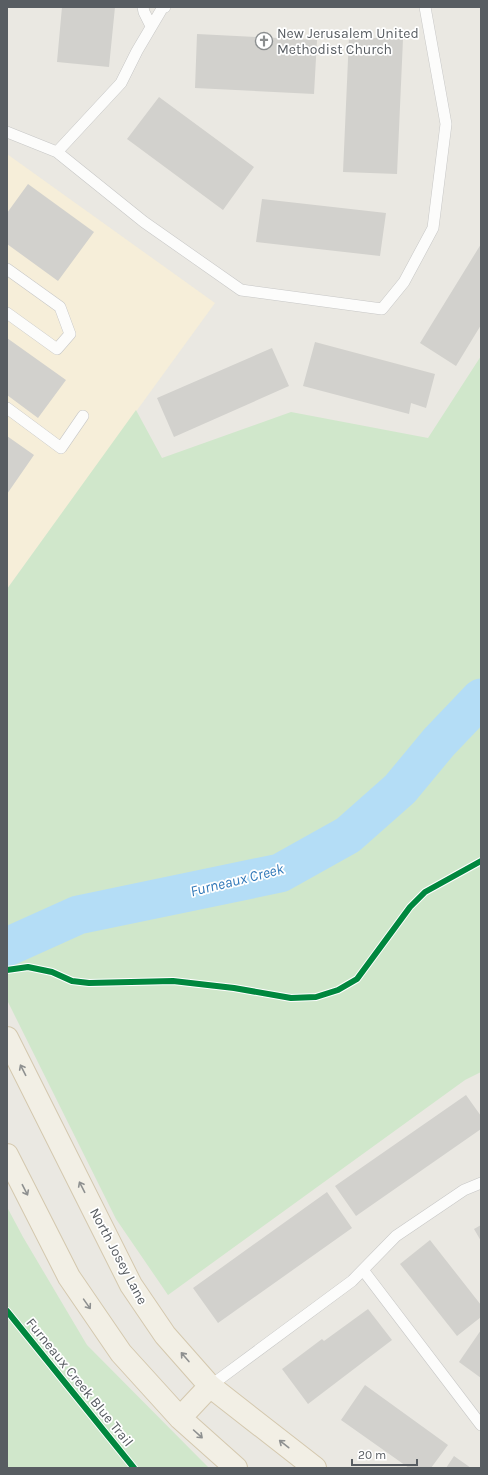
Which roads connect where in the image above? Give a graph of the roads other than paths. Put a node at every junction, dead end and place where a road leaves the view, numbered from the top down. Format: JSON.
{"nodes":[{"id":1,"x":143,"y":7,"type":"edge"},
{"id":2,"x":165,"y":7,"type":"edge"},
{"id":3,"x":425,"y":7,"type":"edge"},
{"id":4,"x":151,"y":26,"type":"junction"},
{"id":5,"x":7,"y":132,"type":"edge"},
{"id":6,"x":57,"y":152,"type":"junction"},
{"id":7,"x":7,"y":270,"type":"edge"},
{"id":8,"x":7,"y":313,"type":"edge"},
{"id":9,"x":7,"y":408,"type":"edge"},
{"id":10,"x":82,"y":416,"type":"dead end"},
{"id":11,"x":7,"y":1038,"type":"edge"},
{"id":12,"x":7,"y":1155,"type":"edge"},
{"id":13,"x":481,"y":1183,"type":"edge"},
{"id":14,"x":363,"y":1270,"type":"junction"},
{"id":15,"x":210,"y":1386,"type":"junction"},
{"id":16,"x":180,"y":1418,"type":"junction"},
{"id":17,"x":481,"y":1425,"type":"edge"},
{"id":18,"x":236,"y":1468,"type":"edge"},
{"id":19,"x":315,"y":1468,"type":"edge"}],
"edges":[{"from":1,"to":4,"type":"lane"},
{"from":2,"to":4,"type":"lane"},
{"from":3,"to":6,"type":"lane"},
{"from":4,"to":6,"type":"lane"},
{"from":5,"to":6,"type":"lane"},
{"from":7,"to":8,"type":"lane"},
{"from":9,"to":10,"type":"lane"},
{"from":15,"to":11,"type":"main road","name":"North Josey Lane","one_way":true},
{"from":12,"to":16,"type":"main road","one_way":true},
{"from":13,"to":14,"type":"lane"},
{"from":14,"to":15,"type":"lane"},
{"from":14,"to":17,"type":"lane"},
{"from":15,"to":16,"type":"main road"},
{"from":19,"to":15,"type":"main road","name":"North Josey Lane","one_way":true},
{"from":16,"to":18,"type":"main road","one_way":true}]}
